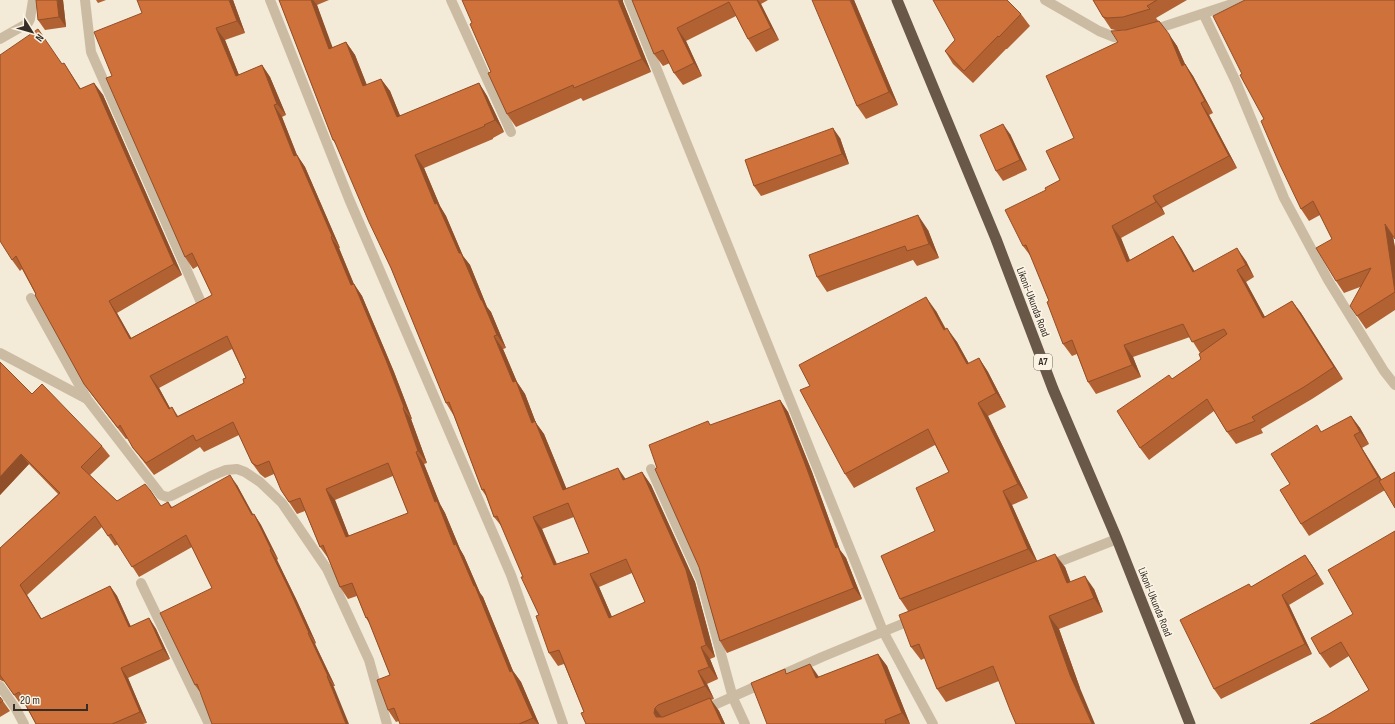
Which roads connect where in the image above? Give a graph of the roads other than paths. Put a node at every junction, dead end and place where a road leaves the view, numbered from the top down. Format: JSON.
{"nodes":[{"id":1,"x":33,"y":0,"type":"edge"},
{"id":2,"x":85,"y":0,"type":"edge"},
{"id":3,"x":270,"y":0,"type":"edge"},
{"id":4,"x":451,"y":0,"type":"edge"},
{"id":5,"x":629,"y":0,"type":"edge"},
{"id":6,"x":897,"y":0,"type":"edge"},
{"id":7,"x":1045,"y":0,"type":"edge"},
{"id":8,"x":1244,"y":0,"type":"edge"},
{"id":9,"x":1283,"y":0,"type":"edge"},
{"id":10,"x":1204,"y":15,"type":"junction"},
{"id":11,"x":0,"y":39,"type":"edge"},
{"id":12,"x":511,"y":132,"type":"dead end"},
{"id":13,"x":31,"y":298,"type":"edge"},
{"id":14,"x":203,"y":307,"type":"edge"},
{"id":15,"x":0,"y":354,"type":"edge"},
{"id":16,"x":1395,"y":370,"type":"edge"},
{"id":17,"x":1384,"y":371,"type":"junction"},
{"id":18,"x":1395,"y":385,"type":"edge"},
{"id":19,"x":87,"y":400,"type":"junction"},
{"id":20,"x":651,"y":469,"type":"edge"},
{"id":21,"x":1116,"y":539,"type":"junction"},
{"id":22,"x":1036,"y":571,"type":"edge"},
{"id":23,"x":141,"y":583,"type":"dead end"},
{"id":24,"x":927,"y":614,"type":"edge"},
{"id":25,"x":883,"y":631,"type":"junction"},
{"id":26,"x":0,"y":686,"type":"edge"},
{"id":27,"x":733,"y":698,"type":"junction"},
{"id":28,"x":690,"y":715,"type":"edge"},
{"id":29,"x":24,"y":724,"type":"edge"},
{"id":30,"x":209,"y":724,"type":"edge"},
{"id":31,"x":387,"y":724,"type":"edge"},
{"id":32,"x":563,"y":724,"type":"edge"},
{"id":33,"x":746,"y":724,"type":"edge"},
{"id":34,"x":932,"y":724,"type":"edge"},
{"id":35,"x":1190,"y":724,"type":"edge"}],
"edges":[{"from":1,"to":11,"type":"street"},
{"from":2,"to":14,"type":"street"},
{"from":3,"to":32,"type":"street"},
{"from":4,"to":12,"type":"street"},
{"from":5,"to":25,"type":"street"},
{"from":6,"to":21,"type":"highway","name":"Likoni-Ukunda Road","number":"A7"},
{"from":7,"to":10,"type":"street"},
{"from":8,"to":9,"type":"street"},
{"from":8,"to":10,"type":"street"},
{"from":10,"to":17,"type":"street"},
{"from":13,"to":19,"type":"street"},
{"from":15,"to":19,"type":"street"},
{"from":16,"to":17,"type":"street"},
{"from":17,"to":18,"type":"street"},
{"from":19,"to":31,"type":"street"},
{"from":20,"to":27,"type":"street"},
{"from":21,"to":22,"type":"street"},
{"from":21,"to":35,"type":"highway","name":"Likoni-Ukunda Road","number":"A7"},
{"from":23,"to":30,"type":"street"},
{"from":24,"to":25,"type":"street"},
{"from":25,"to":27,"type":"street"},
{"from":25,"to":34,"type":"street"},
{"from":26,"to":29,"type":"street"},
{"from":27,"to":28,"type":"street"},
{"from":27,"to":33,"type":"street"}]}
